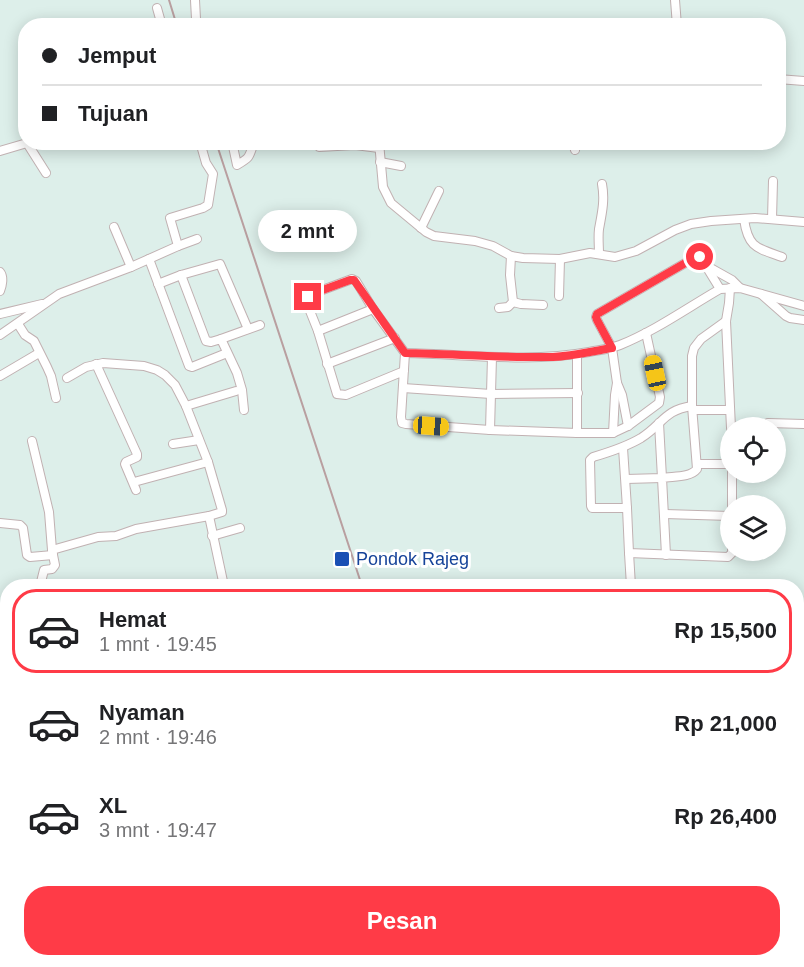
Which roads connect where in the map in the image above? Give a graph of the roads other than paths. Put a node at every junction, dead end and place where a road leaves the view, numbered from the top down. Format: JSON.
{"nodes":[{"id":1,"x":195,"y":0,"type":"edge"},
{"id":2,"x":675,"y":0,"type":"edge"},
{"id":3,"x":157,"y":8,"type":"dead end"},
{"id":4,"x":160,"y":18,"type":"edge"},
{"id":5,"x":196,"y":18,"type":"edge"},
{"id":6,"x":676,"y":18,"type":"edge"},
{"id":7,"x":786,"y":80,"type":"edge"},
{"id":8,"x":804,"y":81,"type":"edge"},
{"id":9,"x":18,"y":146,"type":"edge"},
{"id":10,"x":32,"y":150,"type":"edge"},
{"id":11,"x":202,"y":150,"type":"edge"},
{"id":12,"x":234,"y":150,"type":"edge"},
{"id":13,"x":252,"y":150,"type":"edge"},
{"id":14,"x":379,"y":150,"type":"edge"},
{"id":15,"x":0,"y":151,"type":"edge"},
{"id":16,"x":380,"y":162,"type":"junction"},
{"id":17,"x":401,"y":166,"type":"dead end"},
{"id":18,"x":46,"y":172,"type":"dead end"},
{"id":19,"x":773,"y":181,"type":"dead end"},
{"id":20,"x":602,"y":184,"type":"dead end"},
{"id":21,"x":439,"y":190,"type":"dead end"},
{"id":22,"x":744,"y":219,"type":"junction"},
{"id":23,"x":772,"y":219,"type":"junction"},
{"id":24,"x":804,"y":222,"type":"edge"},
{"id":25,"x":114,"y":226,"type":"dead end"},
{"id":26,"x":421,"y":228,"type":"junction"},
{"id":27,"x":197,"y":239,"type":"dead end"},
{"id":28,"x":178,"y":246,"type":"junction"},
{"id":29,"x":599,"y":254,"type":"junction"},
{"id":30,"x":511,"y":256,"type":"junction"},
{"id":31,"x":782,"y":257,"type":"dead end"},
{"id":32,"x":149,"y":259,"type":"junction"},
{"id":33,"x":560,"y":259,"type":"junction"},
{"id":34,"x":706,"y":265,"type":"junction"},
{"id":35,"x":131,"y":267,"type":"junction"},
{"id":36,"x":0,"y":272,"type":"edge"},
{"id":37,"x":181,"y":275,"type":"junction"},
{"id":38,"x":158,"y":284,"type":"junction"},
{"id":39,"x":730,"y":288,"type":"junction"},
{"id":40,"x":740,"y":288,"type":"junction"},
{"id":41,"x":720,"y":289,"type":"junction"},
{"id":42,"x":0,"y":291,"type":"edge"},
{"id":43,"x":760,"y":293,"type":"junction"},
{"id":44,"x":559,"y":296,"type":"dead end"},
{"id":45,"x":513,"y":302,"type":"junction"},
{"id":46,"x":46,"y":303,"type":"junction"},
{"id":47,"x":543,"y":305,"type":"dead end"},
{"id":48,"x":804,"y":306,"type":"edge"},
{"id":49,"x":499,"y":308,"type":"dead end"},
{"id":50,"x":373,"y":309,"type":"junction"},
{"id":51,"x":0,"y":314,"type":"edge"},
{"id":52,"x":804,"y":320,"type":"edge"},
{"id":53,"x":726,"y":321,"type":"junction"},
{"id":54,"x":18,"y":324,"type":"junction"},
{"id":55,"x":260,"y":325,"type":"dead end"},
{"id":56,"x":248,"y":329,"type":"junction"},
{"id":57,"x":318,"y":331,"type":"junction"},
{"id":58,"x":646,"y":333,"type":"junction"},
{"id":59,"x":0,"y":335,"type":"edge"},
{"id":60,"x":395,"y":338,"type":"junction"},
{"id":61,"x":221,"y":339,"type":"junction"},
{"id":62,"x":612,"y":348,"type":"junction"},
{"id":63,"x":39,"y":352,"type":"junction"},
{"id":64,"x":228,"y":353,"type":"junction"},
{"id":65,"x":405,"y":353,"type":"junction"},
{"id":66,"x":577,"y":354,"type":"junction"},
{"id":67,"x":492,"y":357,"type":"junction"},
{"id":68,"x":96,"y":364,"type":"junction"},
{"id":69,"x":327,"y":364,"type":"junction"},
{"id":70,"x":404,"y":371,"type":"junction"},
{"id":71,"x":0,"y":376,"type":"edge"},
{"id":72,"x":67,"y":378,"type":"dead end"},
{"id":73,"x":617,"y":383,"type":"junction"},
{"id":74,"x":403,"y":388,"type":"junction"},
{"id":75,"x":236,"y":391,"type":"dead end"},
{"id":76,"x":578,"y":393,"type":"junction"},
{"id":77,"x":491,"y":394,"type":"junction"},
{"id":78,"x":56,"y":398,"type":"dead end"},
{"id":79,"x":186,"y":406,"type":"junction"},
{"id":80,"x":693,"y":408,"type":"junction"},
{"id":81,"x":244,"y":410,"type":"dead end"},
{"id":82,"x":730,"y":410,"type":"junction"},
{"id":83,"x":730,"y":417,"type":"edge"},
{"id":84,"x":659,"y":423,"type":"junction"},
{"id":85,"x":786,"y":424,"type":"edge"},
{"id":86,"x":804,"y":424,"type":"edge"},
{"id":87,"x":628,"y":426,"type":"junction"},
{"id":88,"x":490,"y":430,"type":"junction"},
{"id":89,"x":576,"y":433,"type":"junction"},
{"id":90,"x":613,"y":433,"type":"junction"},
{"id":91,"x":199,"y":440,"type":"junction"},
{"id":92,"x":32,"y":441,"type":"dead end"},
{"id":93,"x":173,"y":444,"type":"dead end"},
{"id":94,"x":623,"y":448,"type":"junction"},
{"id":95,"x":208,"y":462,"type":"junction"},
{"id":96,"x":697,"y":464,"type":"junction"},
{"id":97,"x":720,"y":464,"type":"edge"},
{"id":98,"x":662,"y":478,"type":"junction"},
{"id":99,"x":626,"y":479,"type":"junction"},
{"id":100,"x":627,"y":508,"type":"junction"},
{"id":101,"x":665,"y":514,"type":"junction"},
{"id":102,"x":209,"y":516,"type":"junction"},
{"id":103,"x":720,"y":516,"type":"edge"},
{"id":104,"x":0,"y":523,"type":"edge"},
{"id":105,"x":240,"y":528,"type":"dead end"},
{"id":106,"x":212,"y":536,"type":"junction"},
{"id":107,"x":52,"y":552,"type":"junction"},
{"id":108,"x":629,"y":553,"type":"junction"},
{"id":109,"x":666,"y":555,"type":"junction"},
{"id":110,"x":720,"y":557,"type":"edge"},
{"id":111,"x":42,"y":579,"type":"edge"},
{"id":112,"x":222,"y":579,"type":"edge"},
{"id":113,"x":631,"y":579,"type":"edge"}],
"edges":[{"from":1,"to":5,"type":"street"},
{"from":2,"to":6,"type":"street"},
{"from":3,"to":4,"type":"street"},
{"from":7,"to":8,"type":"street"},
{"from":9,"to":15,"type":"street"},
{"from":10,"to":18,"type":"street"},
{"from":11,"to":28,"type":"street"},
{"from":12,"to":13,"type":"street"},
{"from":14,"to":16,"type":"street"},
{"from":16,"to":17,"type":"street"},
{"from":16,"to":26,"type":"street"},
{"from":19,"to":23,"type":"street"},
{"from":20,"to":29,"type":"street"},
{"from":21,"to":26,"type":"street"},
{"from":22,"to":23,"type":"street"},
{"from":22,"to":29,"type":"street"},
{"from":22,"to":31,"type":"street"},
{"from":23,"to":24,"type":"street"},
{"from":25,"to":35,"type":"street"},
{"from":26,"to":30,"type":"street"},
{"from":27,"to":28,"type":"street"},
{"from":28,"to":32,"type":"street"},
{"from":29,"to":33,"type":"street"},
{"from":30,"to":33,"type":"street"},
{"from":30,"to":45,"type":"street"},
{"from":32,"to":35,"type":"street"},
{"from":32,"to":38,"type":"street"},
{"from":33,"to":44,"type":"street"},
{"from":34,"to":40,"type":"street"},
{"from":34,"to":41,"type":"street"},
{"from":34,"to":62,"type":"street"},
{"from":35,"to":46,"type":"street"},
{"from":36,"to":42,"type":"street"},
{"from":37,"to":38,"type":"street"},
{"from":37,"to":56,"type":"street"},
{"from":37,"to":61,"type":"street"},
{"from":38,"to":64,"type":"street"},
{"from":39,"to":40,"type":"street"},
{"from":39,"to":41,"type":"street"},
{"from":39,"to":53,"type":"street"},
{"from":40,"to":43,"type":"street"},
{"from":41,"to":58,"type":"street"},
{"from":43,"to":48,"type":"street"},
{"from":43,"to":52,"type":"street"},
{"from":45,"to":47,"type":"street"},
{"from":45,"to":49,"type":"street"},
{"from":46,"to":51,"type":"street"},
{"from":46,"to":54,"type":"street"},
{"from":50,"to":57,"type":"street"},
{"from":50,"to":57,"type":"street"},
{"from":50,"to":60,"type":"street"},
{"from":53,"to":80,"type":"street"},
{"from":53,"to":82,"type":"street"},
{"from":54,"to":59,"type":"street"},
{"from":54,"to":63,"type":"street"},
{"from":55,"to":56,"type":"street"},
{"from":56,"to":61,"type":"street"},
{"from":57,"to":69,"type":"street"},
{"from":58,"to":62,"type":"street"},
{"from":58,"to":87,"type":"street"},
{"from":60,"to":65,"type":"street"},
{"from":60,"to":69,"type":"street"},
{"from":61,"to":64,"type":"street"},
{"from":62,"to":66,"type":"street"},
{"from":62,"to":73,"type":"street"},
{"from":63,"to":71,"type":"street"},
{"from":63,"to":78,"type":"street"},
{"from":64,"to":81,"type":"street"},
{"from":65,"to":67,"type":"street"},
{"from":65,"to":70,"type":"street"},
{"from":66,"to":67,"type":"street"},
{"from":66,"to":76,"type":"street"},
{"from":67,"to":77,"type":"street"},
{"from":68,"to":72,"type":"street"},
{"from":68,"to":79,"type":"street"},
{"from":68,"to":95,"type":"street"},
{"from":69,"to":70,"type":"street"},
{"from":70,"to":74,"type":"street"},
{"from":73,"to":87,"type":"street"},
{"from":73,"to":90,"type":"street"},
{"from":74,"to":77,"type":"street"},
{"from":74,"to":88,"type":"street"},
{"from":75,"to":79,"type":"street"},
{"from":76,"to":77,"type":"street"},
{"from":76,"to":89,"type":"street"},
{"from":77,"to":88,"type":"street"},
{"from":79,"to":91,"type":"street"},
{"from":80,"to":82,"type":"street"},
{"from":80,"to":84,"type":"street"},
{"from":80,"to":96,"type":"street"},
{"from":82,"to":83,"type":"street"},
{"from":84,"to":94,"type":"street"},
{"from":84,"to":98,"type":"street"},
{"from":85,"to":86,"type":"street"},
{"from":87,"to":90,"type":"street"},
{"from":88,"to":89,"type":"street"},
{"from":89,"to":90,"type":"street"},
{"from":91,"to":93,"type":"street"},
{"from":91,"to":95,"type":"street"},
{"from":92,"to":107,"type":"street"},
{"from":94,"to":99,"type":"street"},
{"from":94,"to":100,"type":"street"},
{"from":95,"to":102,"type":"street"},
{"from":96,"to":97,"type":"street"},
{"from":96,"to":98,"type":"street"},
{"from":98,"to":99,"type":"street"},
{"from":98,"to":101,"type":"street"},
{"from":99,"to":100,"type":"street"},
{"from":100,"to":108,"type":"street"},
{"from":101,"to":103,"type":"street"},
{"from":101,"to":109,"type":"street"},
{"from":102,"to":106,"type":"street"},
{"from":102,"to":107,"type":"street"},
{"from":104,"to":107,"type":"street"},
{"from":105,"to":106,"type":"street"},
{"from":106,"to":112,"type":"street"},
{"from":107,"to":111,"type":"street"},
{"from":108,"to":109,"type":"street"},
{"from":108,"to":113,"type":"street"},
{"from":109,"to":110,"type":"street"}]}
